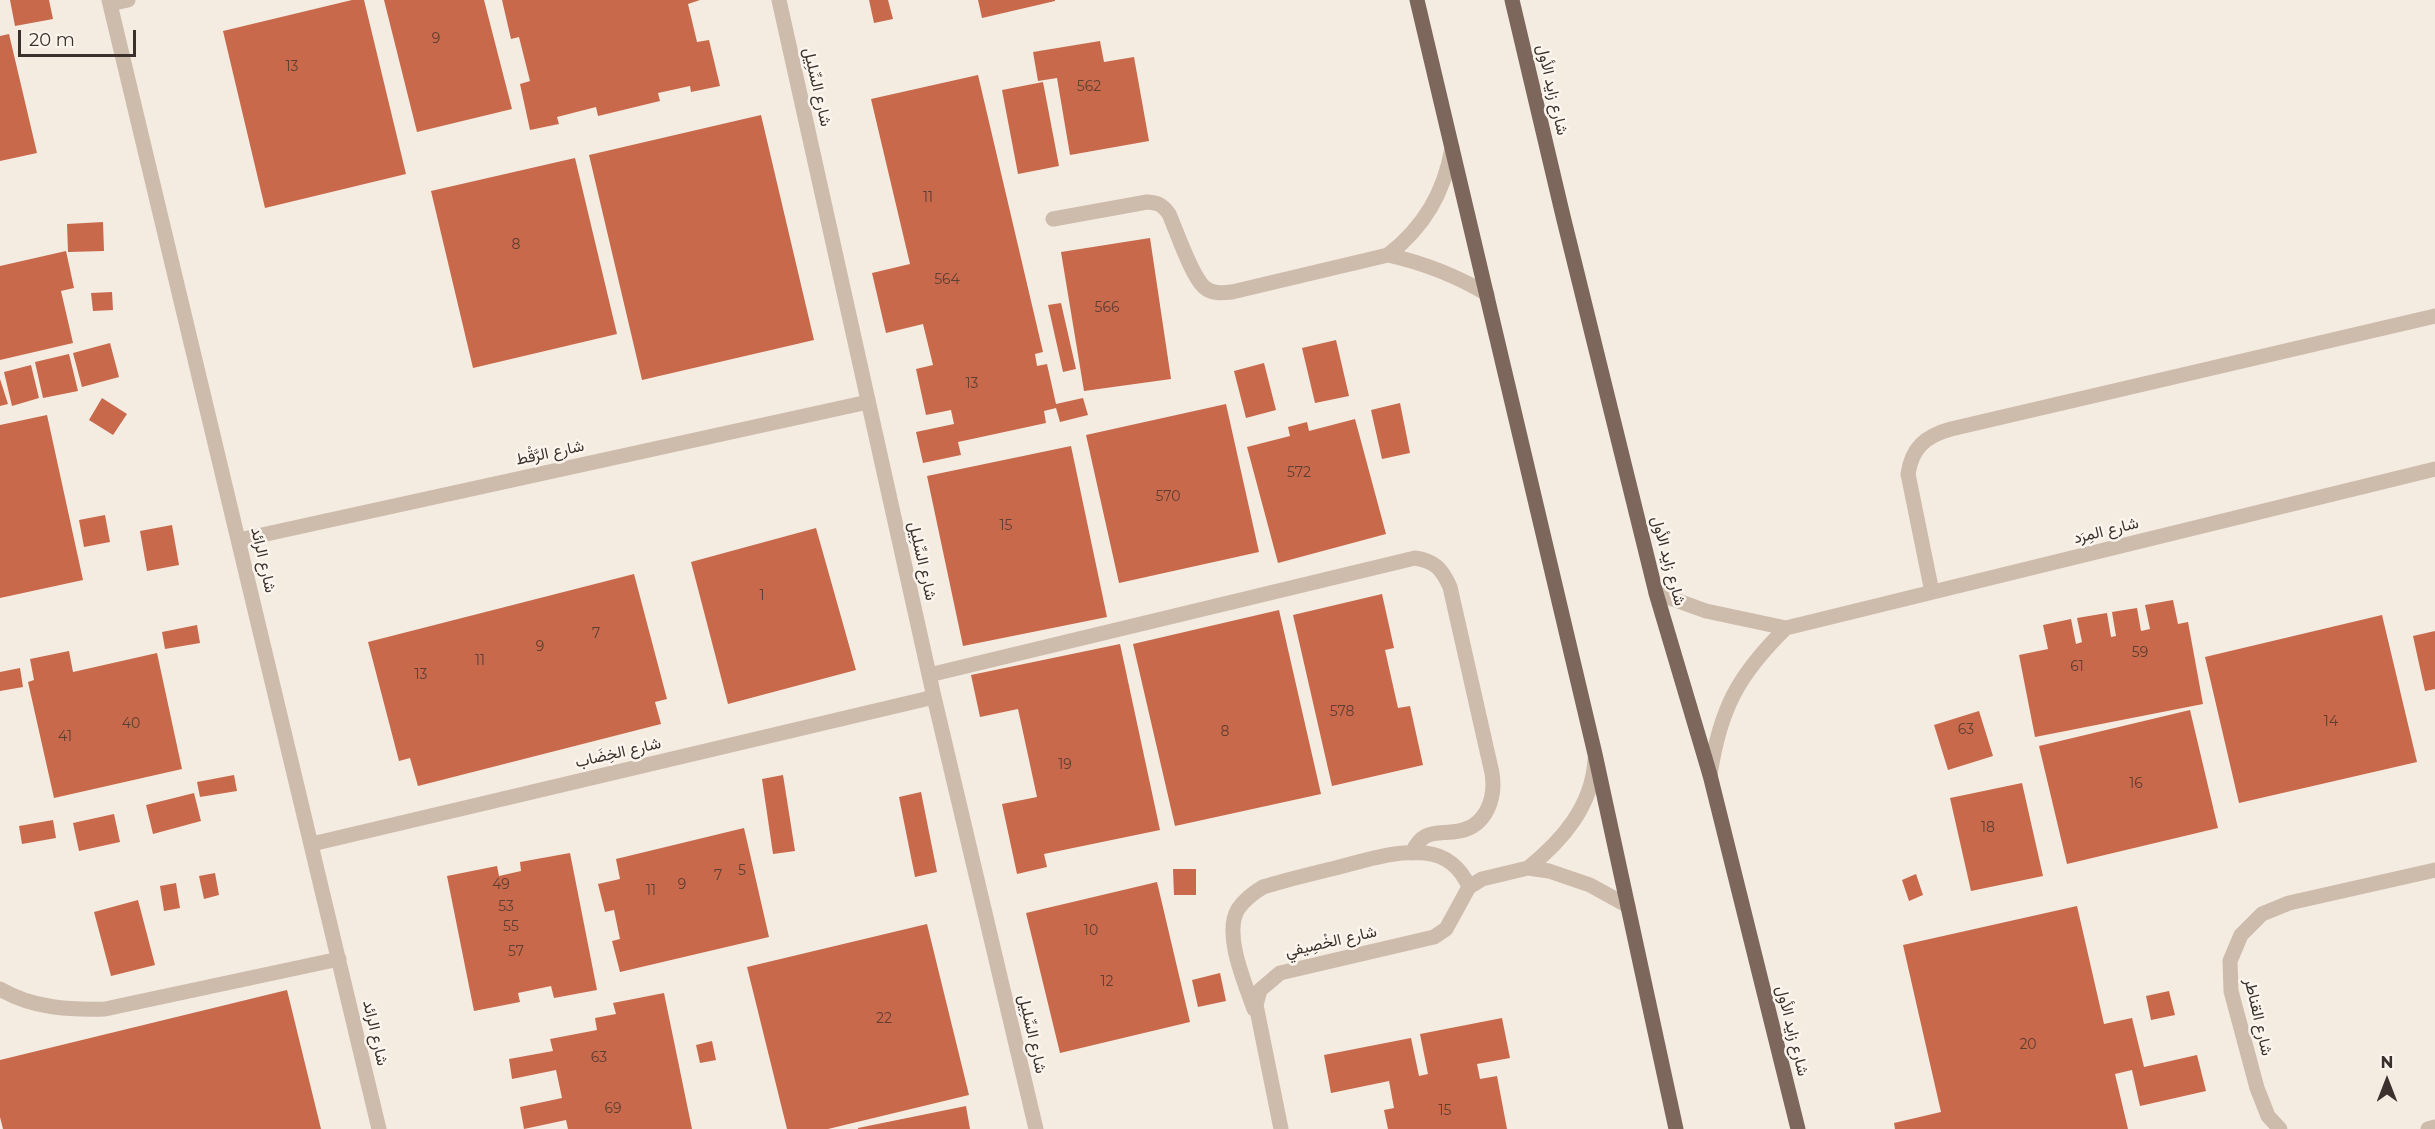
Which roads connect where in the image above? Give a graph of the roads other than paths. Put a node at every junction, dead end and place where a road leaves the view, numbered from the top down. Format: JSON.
{"nodes":[{"id":1,"x":129,"y":0,"type":"edge"},
{"id":2,"x":779,"y":0,"type":"edge"},
{"id":3,"x":1417,"y":0,"type":"edge"},
{"id":4,"x":1512,"y":0,"type":"edge"},
{"id":5,"x":110,"y":2,"type":"edge"},
{"id":6,"x":1452,"y":148,"type":"junction"},
{"id":7,"x":1053,"y":219,"type":"dead end"},
{"id":8,"x":1388,"y":255,"type":"junction"},
{"id":9,"x":1487,"y":294,"type":"junction"},
{"id":10,"x":2435,"y":316,"type":"edge"},
{"id":11,"x":868,"y":402,"type":"junction"},
{"id":12,"x":2435,"y":469,"type":"edge"},
{"id":13,"x":239,"y":540,"type":"junction"},
{"id":14,"x":1932,"y":592,"type":"junction"},
{"id":15,"x":1656,"y":593,"type":"junction"},
{"id":16,"x":1786,"y":628,"type":"junction"},
{"id":17,"x":929,"y":675,"type":"junction"},
{"id":18,"x":934,"y":697,"type":"junction"},
{"id":19,"x":1595,"y":754,"type":"junction"},
{"id":20,"x":1710,"y":775,"type":"junction"},
{"id":21,"x":312,"y":844,"type":"junction"},
{"id":22,"x":1412,"y":853,"type":"junction"},
{"id":23,"x":1528,"y":868,"type":"junction"},
{"id":24,"x":2435,"y":870,"type":"edge"},
{"id":25,"x":1469,"y":887,"type":"junction"},
{"id":26,"x":1628,"y":906,"type":"junction"},
{"id":27,"x":339,"y":959,"type":"junction"},
{"id":28,"x":0,"y":989,"type":"edge"},
{"id":29,"x":1258,"y":1022,"type":"junction"},
{"id":30,"x":2435,"y":1127,"type":"edge"},
{"id":31,"x":379,"y":1129,"type":"edge"},
{"id":32,"x":1036,"y":1129,"type":"edge"},
{"id":33,"x":1281,"y":1129,"type":"edge"},
{"id":34,"x":1676,"y":1129,"type":"edge"},
{"id":35,"x":1798,"y":1129,"type":"edge"},
{"id":36,"x":2280,"y":1129,"type":"edge"},
{"id":37,"x":2428,"y":1129,"type":"edge"}],
"edges":[{"from":1,"to":5,"type":"street"},
{"from":2,"to":11,"type":"street","name":"شارع السِّلِيل"},
{"from":3,"to":6,"type":"main road"},
{"from":4,"to":15,"type":"main road","name":"شارع زايد الأول"},
{"from":5,"to":13,"type":"street","name":"شارع الرائد"},
{"from":6,"to":8,"type":"street"},
{"from":6,"to":9,"type":"main road"},
{"from":7,"to":8,"type":"street"},
{"from":8,"to":9,"type":"street"},
{"from":9,"to":19,"type":"main road"},
{"from":10,"to":14,"type":"street"},
{"from":11,"to":13,"type":"street","name":"شارع الرَّقْط"},
{"from":11,"to":17,"type":"street","name":"شارع السِّلِيل"},
{"from":12,"to":14,"type":"street","name":"شارع المِرَد"},
{"from":13,"to":21,"type":"street","name":"شارع الرائد"},
{"from":14,"to":16,"type":"street","name":"شارع المِرَد"},
{"from":15,"to":16,"type":"street","name":"شارع المِرَد"},
{"from":15,"to":20,"type":"main road","name":"شارع زايد الأول"},
{"from":16,"to":20,"type":"street","name":"شارع المِرَد"},
{"from":17,"to":18,"type":"street","name":"شارع السِّلِيل"},
{"from":17,"to":22,"type":"street"},
{"from":18,"to":21,"type":"street","name":"شارع الخِضَاب"},
{"from":18,"to":32,"type":"street","name":"شارع السِّلِيل"},
{"from":19,"to":23,"type":"street"},
{"from":19,"to":26,"type":"main road"},
{"from":20,"to":35,"type":"main road","name":"شارع زايد الأول"},
{"from":21,"to":27,"type":"street","name":"شارع الرائد"},
{"from":22,"to":25,"type":"street"},
{"from":22,"to":29,"type":"street"},
{"from":23,"to":25,"type":"street"},
{"from":23,"to":26,"type":"street"},
{"from":24,"to":36,"type":"street","name":"شارع القناطر"},
{"from":25,"to":29,"type":"street","name":"شارع الخْصِيفي"},
{"from":26,"to":34,"type":"main road"},
{"from":27,"to":28,"type":"street"},
{"from":27,"to":31,"type":"street","name":"شارع الرائد"},
{"from":29,"to":33,"type":"street","name":"شارع الخْصِيفي"},
{"from":30,"to":37,"type":"street"}]}
